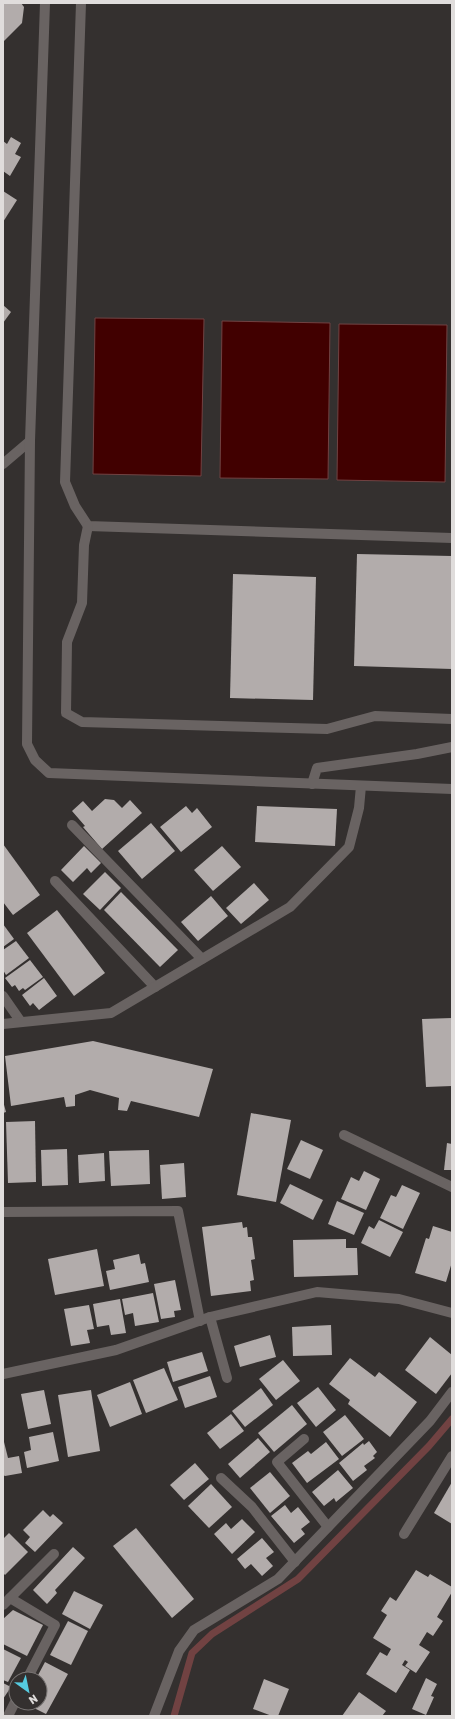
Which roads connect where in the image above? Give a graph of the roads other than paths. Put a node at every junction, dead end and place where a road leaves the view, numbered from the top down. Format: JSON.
{"nodes":[{"id":1,"x":45,"y":3,"type":"edge"},
{"id":2,"x":81,"y":3,"type":"edge"},
{"id":3,"x":30,"y":441,"type":"junction"},
{"id":4,"x":3,"y":464,"type":"edge"},
{"id":5,"x":88,"y":526,"type":"junction"},
{"id":6,"x":452,"y":538,"type":"edge"},
{"id":7,"x":452,"y":718,"type":"edge"},
{"id":8,"x":452,"y":747,"type":"edge"},
{"id":9,"x":312,"y":784,"type":"junction"},
{"id":10,"x":361,"y":786,"type":"junction"},
{"id":11,"x":452,"y":789,"type":"edge"},
{"id":12,"x":72,"y":824,"type":"dead end"},
{"id":13,"x":55,"y":881,"type":"dead end"},
{"id":14,"x":202,"y":959,"type":"junction"},
{"id":15,"x":155,"y":987,"type":"junction"},
{"id":16,"x":3,"y":996,"type":"edge"},
{"id":17,"x":21,"y":1022,"type":"junction"},
{"id":18,"x":3,"y":1024,"type":"edge"},
{"id":19,"x":344,"y":1135,"type":"dead end"},
{"id":20,"x":452,"y":1187,"type":"edge"},
{"id":21,"x":3,"y":1212,"type":"edge"},
{"id":22,"x":452,"y":1313,"type":"edge"},
{"id":23,"x":205,"y":1319,"type":"junction"},
{"id":24,"x":3,"y":1374,"type":"edge"},
{"id":25,"x":227,"y":1378,"type":"dead end"},
{"id":26,"x":452,"y":1392,"type":"edge"},
{"id":27,"x":304,"y":1439,"type":"dead end"},
{"id":28,"x":452,"y":1456,"type":"edge"},
{"id":29,"x":221,"y":1478,"type":"dead end"},
{"id":30,"x":328,"y":1527,"type":"junction"},
{"id":31,"x":404,"y":1534,"type":"dead end"},
{"id":32,"x":54,"y":1554,"type":"dead end"},
{"id":33,"x":295,"y":1562,"type":"junction"},
{"id":34,"x":7,"y":1601,"type":"edge"},
{"id":35,"x":31,"y":1671,"type":"edge"},
{"id":36,"x":154,"y":1716,"type":"edge"}],
"edges":[{"from":1,"to":3,"type":"street"},
{"from":2,"to":5,"type":"street"},
{"from":3,"to":4,"type":"street"},
{"from":3,"to":9,"type":"street"},
{"from":5,"to":6,"type":"street"},
{"from":5,"to":7,"type":"street"},
{"from":8,"to":9,"type":"street"},
{"from":9,"to":10,"type":"street"},
{"from":10,"to":11,"type":"street"},
{"from":10,"to":14,"type":"street"},
{"from":12,"to":14,"type":"street"},
{"from":13,"to":15,"type":"street"},
{"from":14,"to":15,"type":"street"},
{"from":15,"to":17,"type":"street"},
{"from":16,"to":17,"type":"street"},
{"from":17,"to":18,"type":"street"},
{"from":19,"to":20,"type":"street"},
{"from":21,"to":23,"type":"street"},
{"from":22,"to":23,"type":"street"},
{"from":23,"to":24,"type":"street"},
{"from":23,"to":25,"type":"street"},
{"from":26,"to":30,"type":"street"},
{"from":27,"to":30,"type":"street"},
{"from":28,"to":31,"type":"street"},
{"from":29,"to":33,"type":"street"},
{"from":30,"to":33,"type":"street"},
{"from":32,"to":34,"type":"street"},
{"from":33,"to":36,"type":"street"},
{"from":34,"to":35,"type":"street"}]}
